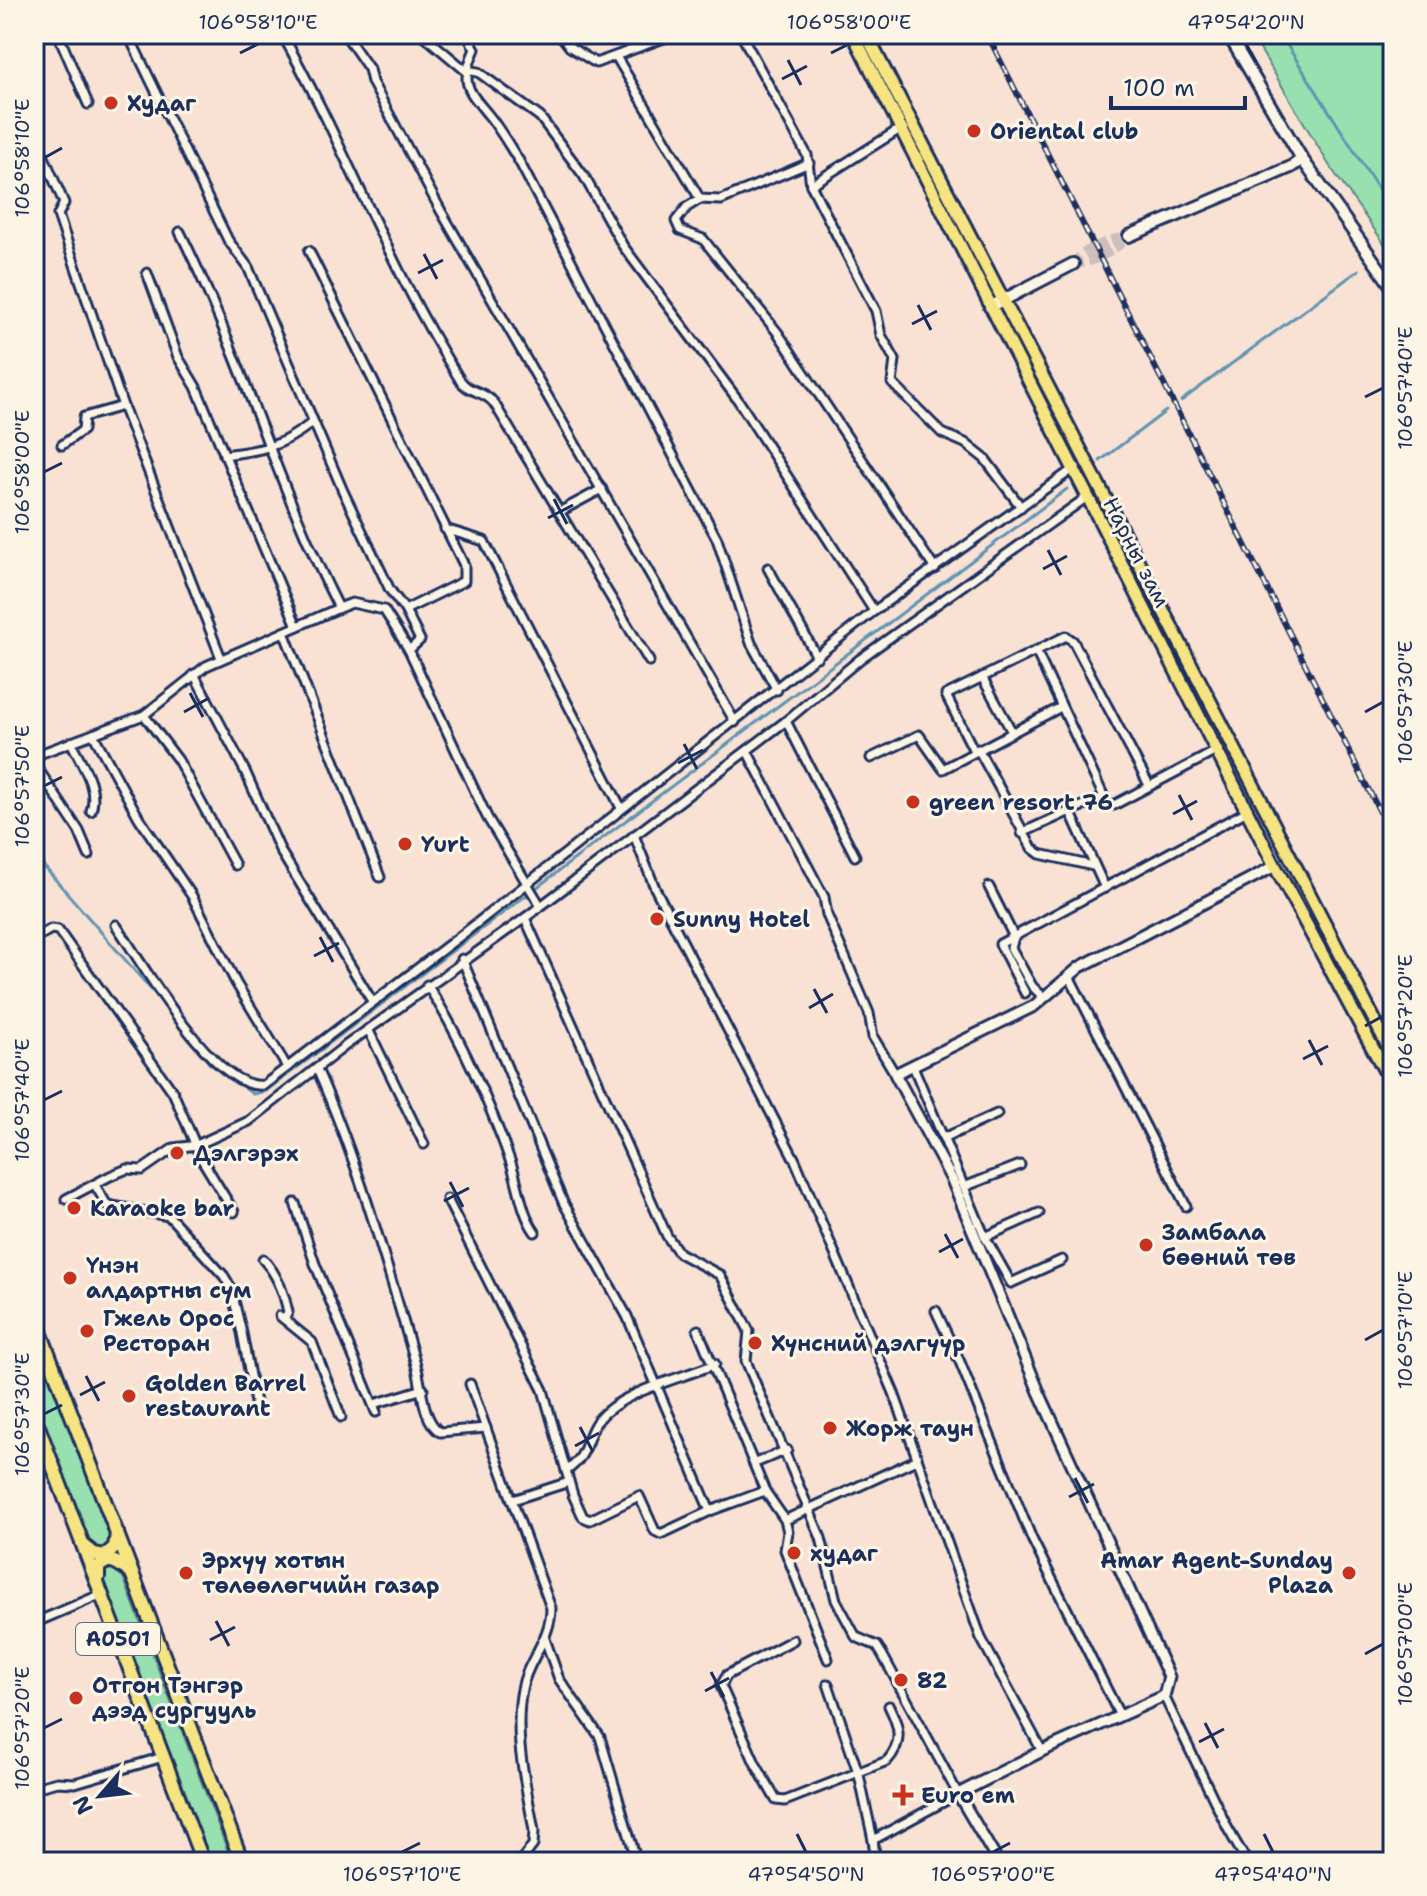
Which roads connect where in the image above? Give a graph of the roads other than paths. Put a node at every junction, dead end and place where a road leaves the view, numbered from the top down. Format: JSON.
{"nodes":[{"id":1,"x":58,"y":34,"type":"edge"},
{"id":2,"x":128,"y":34,"type":"edge"},
{"id":3,"x":282,"y":34,"type":"edge"},
{"id":4,"x":345,"y":34,"type":"edge"},
{"id":5,"x":422,"y":34,"type":"edge"},
{"id":6,"x":467,"y":34,"type":"edge"},
{"id":7,"x":560,"y":34,"type":"edge"},
{"id":8,"x":675,"y":34,"type":"edge"},
{"id":9,"x":741,"y":34,"type":"edge"},
{"id":10,"x":853,"y":34,"type":"edge"},
{"id":11,"x":866,"y":34,"type":"edge"},
{"id":12,"x":1228,"y":34,"type":"edge"},
{"id":13,"x":617,"y":58,"type":"junction"},
{"id":14,"x":465,"y":70,"type":"junction"},
{"id":15,"x":88,"y":104,"type":"dead end"},
{"id":16,"x":913,"y":123,"type":"junction"},
{"id":17,"x":900,"y":129,"type":"junction"},
{"id":18,"x":34,"y":134,"type":"edge"},
{"id":19,"x":1302,"y":159,"type":"junction"},
{"id":20,"x":809,"y":163,"type":"junction"},
{"id":21,"x":811,"y":185,"type":"junction"},
{"id":22,"x":700,"y":199,"type":"junction"},
{"id":23,"x":180,"y":232,"type":"dead end"},
{"id":24,"x":1129,"y":236,"type":"tunnel mouth"},
{"id":25,"x":309,"y":251,"type":"dead end"},
{"id":26,"x":1073,"y":264,"type":"dead end"},
{"id":27,"x":147,"y":273,"type":"dead end"},
{"id":28,"x":1393,"y":288,"type":"edge"},
{"id":29,"x":1003,"y":301,"type":"junction"},
{"id":30,"x":990,"y":307,"type":"junction"},
{"id":31,"x":123,"y":406,"type":"junction"},
{"id":32,"x":313,"y":422,"type":"junction"},
{"id":33,"x":62,"y":445,"type":"dead end"},
{"id":34,"x":271,"y":449,"type":"junction"},
{"id":35,"x":224,"y":455,"type":"junction"},
{"id":36,"x":1085,"y":462,"type":"junction"},
{"id":37,"x":1073,"y":470,"type":"junction"},
{"id":38,"x":602,"y":489,"type":"junction"},
{"id":39,"x":1087,"y":497,"type":"junction"},
{"id":40,"x":1021,"y":507,"type":"junction"},
{"id":41,"x":559,"y":512,"type":"junction"},
{"id":42,"x":445,"y":529,"type":"junction"},
{"id":43,"x":768,"y":568,"type":"dead end"},
{"id":44,"x":935,"y":569,"type":"junction"},
{"id":45,"x":397,"y":602,"type":"junction"},
{"id":46,"x":339,"y":608,"type":"junction"},
{"id":47,"x":384,"y":610,"type":"junction"},
{"id":48,"x":405,"y":610,"type":"junction"},
{"id":49,"x":874,"y":611,"type":"junction"},
{"id":50,"x":297,"y":626,"type":"junction"},
{"id":51,"x":284,"y":632,"type":"junction"},
{"id":52,"x":409,"y":650,"type":"junction"},
{"id":53,"x":1036,"y":651,"type":"junction"},
{"id":54,"x":817,"y":657,"type":"junction"},
{"id":55,"x":221,"y":658,"type":"junction"},
{"id":56,"x":649,"y":661,"type":"dead end"},
{"id":57,"x":194,"y":674,"type":"junction"},
{"id":58,"x":982,"y":677,"type":"junction"},
{"id":59,"x":777,"y":690,"type":"junction"},
{"id":60,"x":1061,"y":707,"type":"junction"},
{"id":61,"x":144,"y":715,"type":"junction"},
{"id":62,"x":786,"y":721,"type":"junction"},
{"id":63,"x":735,"y":722,"type":"junction"},
{"id":64,"x":1012,"y":732,"type":"junction"},
{"id":65,"x":93,"y":734,"type":"junction"},
{"id":66,"x":71,"y":742,"type":"junction"},
{"id":67,"x":976,"y":750,"type":"junction"},
{"id":68,"x":747,"y":751,"type":"junction"},
{"id":69,"x":1216,"y":751,"type":"junction"},
{"id":70,"x":34,"y":756,"type":"edge"},
{"id":71,"x":871,"y":758,"type":"dead end"},
{"id":72,"x":34,"y":763,"type":"edge"},
{"id":73,"x":1149,"y":785,"type":"junction"},
{"id":74,"x":1104,"y":797,"type":"junction"},
{"id":75,"x":621,"y":808,"type":"junction"},
{"id":76,"x":91,"y":811,"type":"dead end"},
{"id":77,"x":1070,"y":811,"type":"junction"},
{"id":78,"x":1247,"y":811,"type":"junction"},
{"id":79,"x":1022,"y":833,"type":"junction"},
{"id":80,"x":634,"y":835,"type":"junction"},
{"id":81,"x":89,"y":855,"type":"dead end"},
{"id":82,"x":855,"y":856,"type":"dead end"},
{"id":83,"x":235,"y":865,"type":"dead end"},
{"id":84,"x":1093,"y":866,"type":"junction"},
{"id":85,"x":1275,"y":866,"type":"junction"},
{"id":86,"x":380,"y":877,"type":"dead end"},
{"id":87,"x":526,"y":884,"type":"junction"},
{"id":88,"x":989,"y":887,"type":"dead end"},
{"id":89,"x":1105,"y":888,"type":"junction"},
{"id":90,"x":538,"y":901,"type":"junction"},
{"id":91,"x":525,"y":918,"type":"junction"},
{"id":92,"x":116,"y":925,"type":"dead end"},
{"id":93,"x":1014,"y":937,"type":"junction"},
{"id":94,"x":34,"y":939,"type":"edge"},
{"id":95,"x":462,"y":959,"type":"junction"},
{"id":96,"x":1069,"y":976,"type":"junction"},
{"id":97,"x":427,"y":985,"type":"junction"},
{"id":98,"x":1025,"y":993,"type":"dead end"},
{"id":99,"x":1042,"y":996,"type":"junction"},
{"id":100,"x":372,"y":1001,"type":"junction"},
{"id":101,"x":368,"y":1029,"type":"junction"},
{"id":102,"x":1393,"y":1056,"type":"edge"},
{"id":103,"x":913,"y":1066,"type":"junction"},
{"id":104,"x":287,"y":1067,"type":"junction"},
{"id":105,"x":317,"y":1069,"type":"junction"},
{"id":106,"x":895,"y":1074,"type":"junction"},
{"id":107,"x":1393,"y":1086,"type":"edge"},
{"id":108,"x":997,"y":1114,"type":"dead end"},
{"id":109,"x":944,"y":1138,"type":"junction"},
{"id":110,"x":424,"y":1144,"type":"dead end"},
{"id":111,"x":197,"y":1145,"type":"junction"},
{"id":112,"x":1020,"y":1165,"type":"dead end"},
{"id":113,"x":95,"y":1185,"type":"junction"},
{"id":114,"x":964,"y":1187,"type":"junction"},
{"id":115,"x":66,"y":1199,"type":"dead end"},
{"id":116,"x":447,"y":1199,"type":"dead end"},
{"id":117,"x":295,"y":1203,"type":"dead end"},
{"id":118,"x":1186,"y":1206,"type":"dead end"},
{"id":119,"x":234,"y":1212,"type":"dead end"},
{"id":120,"x":1039,"y":1213,"type":"dead end"},
{"id":121,"x":535,"y":1232,"type":"dead end"},
{"id":122,"x":985,"y":1237,"type":"junction"},
{"id":123,"x":263,"y":1259,"type":"dead end"},
{"id":124,"x":1062,"y":1260,"type":"dead end"},
{"id":125,"x":936,"y":1311,"type":"dead end"},
{"id":126,"x":34,"y":1316,"type":"edge"},
{"id":127,"x":698,"y":1330,"type":"dead end"},
{"id":128,"x":715,"y":1364,"type":"junction"},
{"id":129,"x":470,"y":1384,"type":"dead end"},
{"id":130,"x":659,"y":1387,"type":"junction"},
{"id":131,"x":423,"y":1389,"type":"junction"},
{"id":132,"x":256,"y":1408,"type":"dead end"},
{"id":133,"x":34,"y":1416,"type":"edge"},
{"id":134,"x":341,"y":1417,"type":"dead end"},
{"id":135,"x":486,"y":1428,"type":"junction"},
{"id":136,"x":787,"y":1450,"type":"junction"},
{"id":137,"x":916,"y":1460,"type":"junction"},
{"id":138,"x":755,"y":1463,"type":"junction"},
{"id":139,"x":566,"y":1471,"type":"junction"},
{"id":140,"x":569,"y":1482,"type":"junction"},
{"id":141,"x":765,"y":1491,"type":"junction"},
{"id":142,"x":513,"y":1500,"type":"junction"},
{"id":143,"x":807,"y":1510,"type":"junction"},
{"id":144,"x":710,"y":1511,"type":"junction"},
{"id":145,"x":785,"y":1520,"type":"junction"},
{"id":146,"x":117,"y":1529,"type":"junction"},
{"id":147,"x":84,"y":1546,"type":"junction"},
{"id":148,"x":133,"y":1575,"type":"junction"},
{"id":149,"x":100,"y":1589,"type":"junction"},
{"id":150,"x":34,"y":1623,"type":"edge"},
{"id":151,"x":545,"y":1639,"type":"junction"},
{"id":152,"x":793,"y":1640,"type":"dead end"},
{"id":153,"x":828,"y":1659,"type":"dead end"},
{"id":154,"x":828,"y":1684,"type":"dead end"},
{"id":155,"x":1164,"y":1696,"type":"junction"},
{"id":156,"x":889,"y":1706,"type":"dead end"},
{"id":157,"x":1119,"y":1714,"type":"junction"},
{"id":158,"x":1042,"y":1751,"type":"junction"},
{"id":159,"x":163,"y":1757,"type":"junction"},
{"id":160,"x":859,"y":1775,"type":"junction"},
{"id":161,"x":34,"y":1788,"type":"edge"},
{"id":162,"x":958,"y":1794,"type":"junction"},
{"id":163,"x":873,"y":1840,"type":"junction"},
{"id":164,"x":203,"y":1862,"type":"edge"},
{"id":165,"x":242,"y":1862,"type":"edge"},
{"id":166,"x":520,"y":1862,"type":"edge"},
{"id":167,"x":637,"y":1862,"type":"edge"},
{"id":168,"x":876,"y":1862,"type":"edge"},
{"id":169,"x":998,"y":1862,"type":"edge"},
{"id":170,"x":1247,"y":1862,"type":"edge"}],
"edges":[{"from":1,"to":15,"type":"street"},
{"from":2,"to":32,"type":"street"},
{"from":3,"to":41,"type":"street"},
{"from":4,"to":38,"type":"street"},
{"from":5,"to":14,"type":"street"},
{"from":6,"to":14,"type":"street"},
{"from":7,"to":13,"type":"street"},
{"from":8,"to":13,"type":"street"},
{"from":9,"to":20,"type":"street"},
{"from":10,"to":17,"type":"main road","name":"Нарны зам"},
{"from":11,"to":16,"type":"main road","name":"Нарны зам"},
{"from":12,"to":19,"type":"main road"},
{"from":13,"to":22,"type":"street"},
{"from":14,"to":49,"type":"street"},
{"from":14,"to":59,"type":"street"},
{"from":16,"to":17,"type":"street"},
{"from":16,"to":29,"type":"main road","name":"Нарны зам"},
{"from":17,"to":21,"type":"street"},
{"from":17,"to":30,"type":"main road","name":"Нарны зам"},
{"from":18,"to":31,"type":"street"},
{"from":19,"to":24,"type":"main road"},
{"from":19,"to":28,"type":"main road"},
{"from":20,"to":21,"type":"street"},
{"from":20,"to":22,"type":"street"},
{"from":21,"to":40,"type":"street"},
{"from":22,"to":44,"type":"street"},
{"from":23,"to":34,"type":"street"},
{"from":25,"to":42,"type":"street"},
{"from":26,"to":29,"type":"main road"},
{"from":27,"to":35,"type":"street"},
{"from":29,"to":30,"type":"main road"},
{"from":29,"to":36,"type":"main road","name":"Нарны зам"},
{"from":30,"to":37,"type":"main road","name":"Нарны зам"},
{"from":31,"to":33,"type":"street"},
{"from":31,"to":55,"type":"street"},
{"from":32,"to":34,"type":"street"},
{"from":32,"to":45,"type":"street"},
{"from":34,"to":35,"type":"street"},
{"from":34,"to":46,"type":"street"},
{"from":35,"to":50,"type":"street"},
{"from":36,"to":37,"type":"street"},
{"from":36,"to":102,"type":"main road","name":"Нарны зам"},
{"from":37,"to":39,"type":"main road","name":"Нарны зам"},
{"from":37,"to":40,"type":"street"},
{"from":38,"to":41,"type":"street"},
{"from":38,"to":63,"type":"street"},
{"from":39,"to":62,"type":"street"},
{"from":39,"to":69,"type":"main road","name":"Нарны зам"},
{"from":40,"to":44,"type":"street"},
{"from":41,"to":56,"type":"street"},
{"from":42,"to":48,"type":"street"},
{"from":42,"to":75,"type":"street"},
{"from":43,"to":54,"type":"street"},
{"from":44,"to":49,"type":"street"},
{"from":45,"to":47,"type":"street"},
{"from":45,"to":48,"type":"street"},
{"from":46,"to":47,"type":"street"},
{"from":46,"to":50,"type":"street"},
{"from":47,"to":52,"type":"street"},
{"from":48,"to":52,"type":"street"},
{"from":49,"to":54,"type":"street"},
{"from":50,"to":51,"type":"street"},
{"from":51,"to":55,"type":"street"},
{"from":51,"to":86,"type":"street"},
{"from":52,"to":87,"type":"street"},
{"from":53,"to":58,"type":"street"},
{"from":53,"to":60,"type":"street"},
{"from":53,"to":73,"type":"street"},
{"from":54,"to":59,"type":"street"},
{"from":55,"to":57,"type":"street"},
{"from":57,"to":61,"type":"street"},
{"from":57,"to":100,"type":"street"},
{"from":58,"to":64,"type":"street"},
{"from":58,"to":67,"type":"street"},
{"from":59,"to":63,"type":"street"},
{"from":60,"to":64,"type":"street"},
{"from":60,"to":74,"type":"street"},
{"from":61,"to":65,"type":"street"},
{"from":61,"to":83,"type":"street"},
{"from":62,"to":68,"type":"street"},
{"from":62,"to":82,"type":"street"},
{"from":63,"to":75,"type":"street"},
{"from":64,"to":67,"type":"street"},
{"from":65,"to":66,"type":"street"},
{"from":65,"to":104,"type":"street"},
{"from":66,"to":70,"type":"street"},
{"from":66,"to":76,"type":"street"},
{"from":67,"to":71,"type":"street"},
{"from":67,"to":79,"type":"street"},
{"from":68,"to":80,"type":"street"},
{"from":68,"to":106,"type":"street"},
{"from":69,"to":73,"type":"street"},
{"from":69,"to":78,"type":"main road","name":"Нарны зам"},
{"from":72,"to":81,"type":"street"},
{"from":73,"to":74,"type":"street"},
{"from":74,"to":77,"type":"street"},
{"from":75,"to":87,"type":"street"},
{"from":77,"to":79,"type":"street"},
{"from":77,"to":84,"type":"street"},
{"from":78,"to":85,"type":"main road","name":"Нарны зам"},
{"from":78,"to":89,"type":"street"},
{"from":79,"to":84,"type":"street"},
{"from":80,"to":90,"type":"street"},
{"from":80,"to":137,"type":"street"},
{"from":84,"to":89,"type":"street"},
{"from":85,"to":96,"type":"street"},
{"from":85,"to":107,"type":"main road","name":"Нарны зам"},
{"from":87,"to":90,"type":"street"},
{"from":87,"to":100,"type":"street"},
{"from":88,"to":93,"type":"street"},
{"from":89,"to":93,"type":"street"},
{"from":90,"to":91,"type":"street"},
{"from":91,"to":95,"type":"street"},
{"from":91,"to":136,"type":"street"},
{"from":92,"to":104,"type":"street"},
{"from":93,"to":98,"type":"street"},
{"from":93,"to":99,"type":"street"},
{"from":94,"to":111,"type":"street"},
{"from":95,"to":97,"type":"street"},
{"from":95,"to":130,"type":"street"},
{"from":96,"to":99,"type":"street"},
{"from":96,"to":118,"type":"street"},
{"from":97,"to":101,"type":"street"},
{"from":97,"to":121,"type":"street"},
{"from":99,"to":103,"type":"street"},
{"from":100,"to":104,"type":"street"},
{"from":101,"to":105,"type":"street"},
{"from":101,"to":110,"type":"street"},
{"from":103,"to":106,"type":"street"},
{"from":103,"to":109,"type":"street"},
{"from":105,"to":111,"type":"street"},
{"from":105,"to":131,"type":"street"},
{"from":106,"to":155,"type":"street"},
{"from":108,"to":109,"type":"street"},
{"from":109,"to":114,"type":"street"},
{"from":111,"to":113,"type":"street"},
{"from":111,"to":119,"type":"street"},
{"from":112,"to":114,"type":"street"},
{"from":113,"to":115,"type":"street"},
{"from":113,"to":132,"type":"street"},
{"from":114,"to":122,"type":"street"},
{"from":116,"to":139,"type":"street"},
{"from":117,"to":131,"type":"street"},
{"from":120,"to":122,"type":"street"},
{"from":122,"to":124,"type":"street"},
{"from":123,"to":134,"type":"street"},
{"from":125,"to":157,"type":"street"},
{"from":126,"to":146,"type":"highway","number":"A0501"},
{"from":127,"to":128,"type":"street"},
{"from":128,"to":130,"type":"street"},
{"from":128,"to":138,"type":"street"},
{"from":129,"to":135,"type":"street"},
{"from":130,"to":139,"type":"street"},
{"from":130,"to":144,"type":"street"},
{"from":131,"to":135,"type":"street"},
{"from":133,"to":147,"type":"highway","number":"A0501"},
{"from":135,"to":142,"type":"street"},
{"from":136,"to":138,"type":"street"},
{"from":136,"to":143,"type":"street"},
{"from":137,"to":143,"type":"street"},
{"from":137,"to":158,"type":"street"},
{"from":138,"to":141,"type":"street"},
{"from":139,"to":140,"type":"street"},
{"from":140,"to":142,"type":"street"},
{"from":140,"to":144,"type":"street"},
{"from":141,"to":144,"type":"street"},
{"from":141,"to":145,"type":"street"},
{"from":142,"to":151,"type":"street"},
{"from":143,"to":145,"type":"street"},
{"from":143,"to":162,"type":"street"},
{"from":145,"to":153,"type":"street"},
{"from":146,"to":147,"type":"highway"},
{"from":146,"to":148,"type":"highway","number":"A0501"},
{"from":147,"to":149,"type":"highway","number":"A0501"},
{"from":148,"to":149,"type":"highway"},
{"from":148,"to":165,"type":"highway","number":"A0501"},
{"from":149,"to":150,"type":"street"},
{"from":149,"to":159,"type":"highway","number":"A0501"},
{"from":151,"to":166,"type":"street"},
{"from":151,"to":167,"type":"street"},
{"from":152,"to":160,"type":"street"},
{"from":154,"to":160,"type":"street"},
{"from":155,"to":157,"type":"street"},
{"from":155,"to":170,"type":"street"},
{"from":156,"to":160,"type":"street"},
{"from":157,"to":158,"type":"street"},
{"from":158,"to":162,"type":"street"},
{"from":159,"to":161,"type":"street"},
{"from":159,"to":164,"type":"highway","number":"A0501"},
{"from":160,"to":163,"type":"street"},
{"from":162,"to":163,"type":"street"},
{"from":162,"to":169,"type":"street"},
{"from":163,"to":168,"type":"street"}]}
